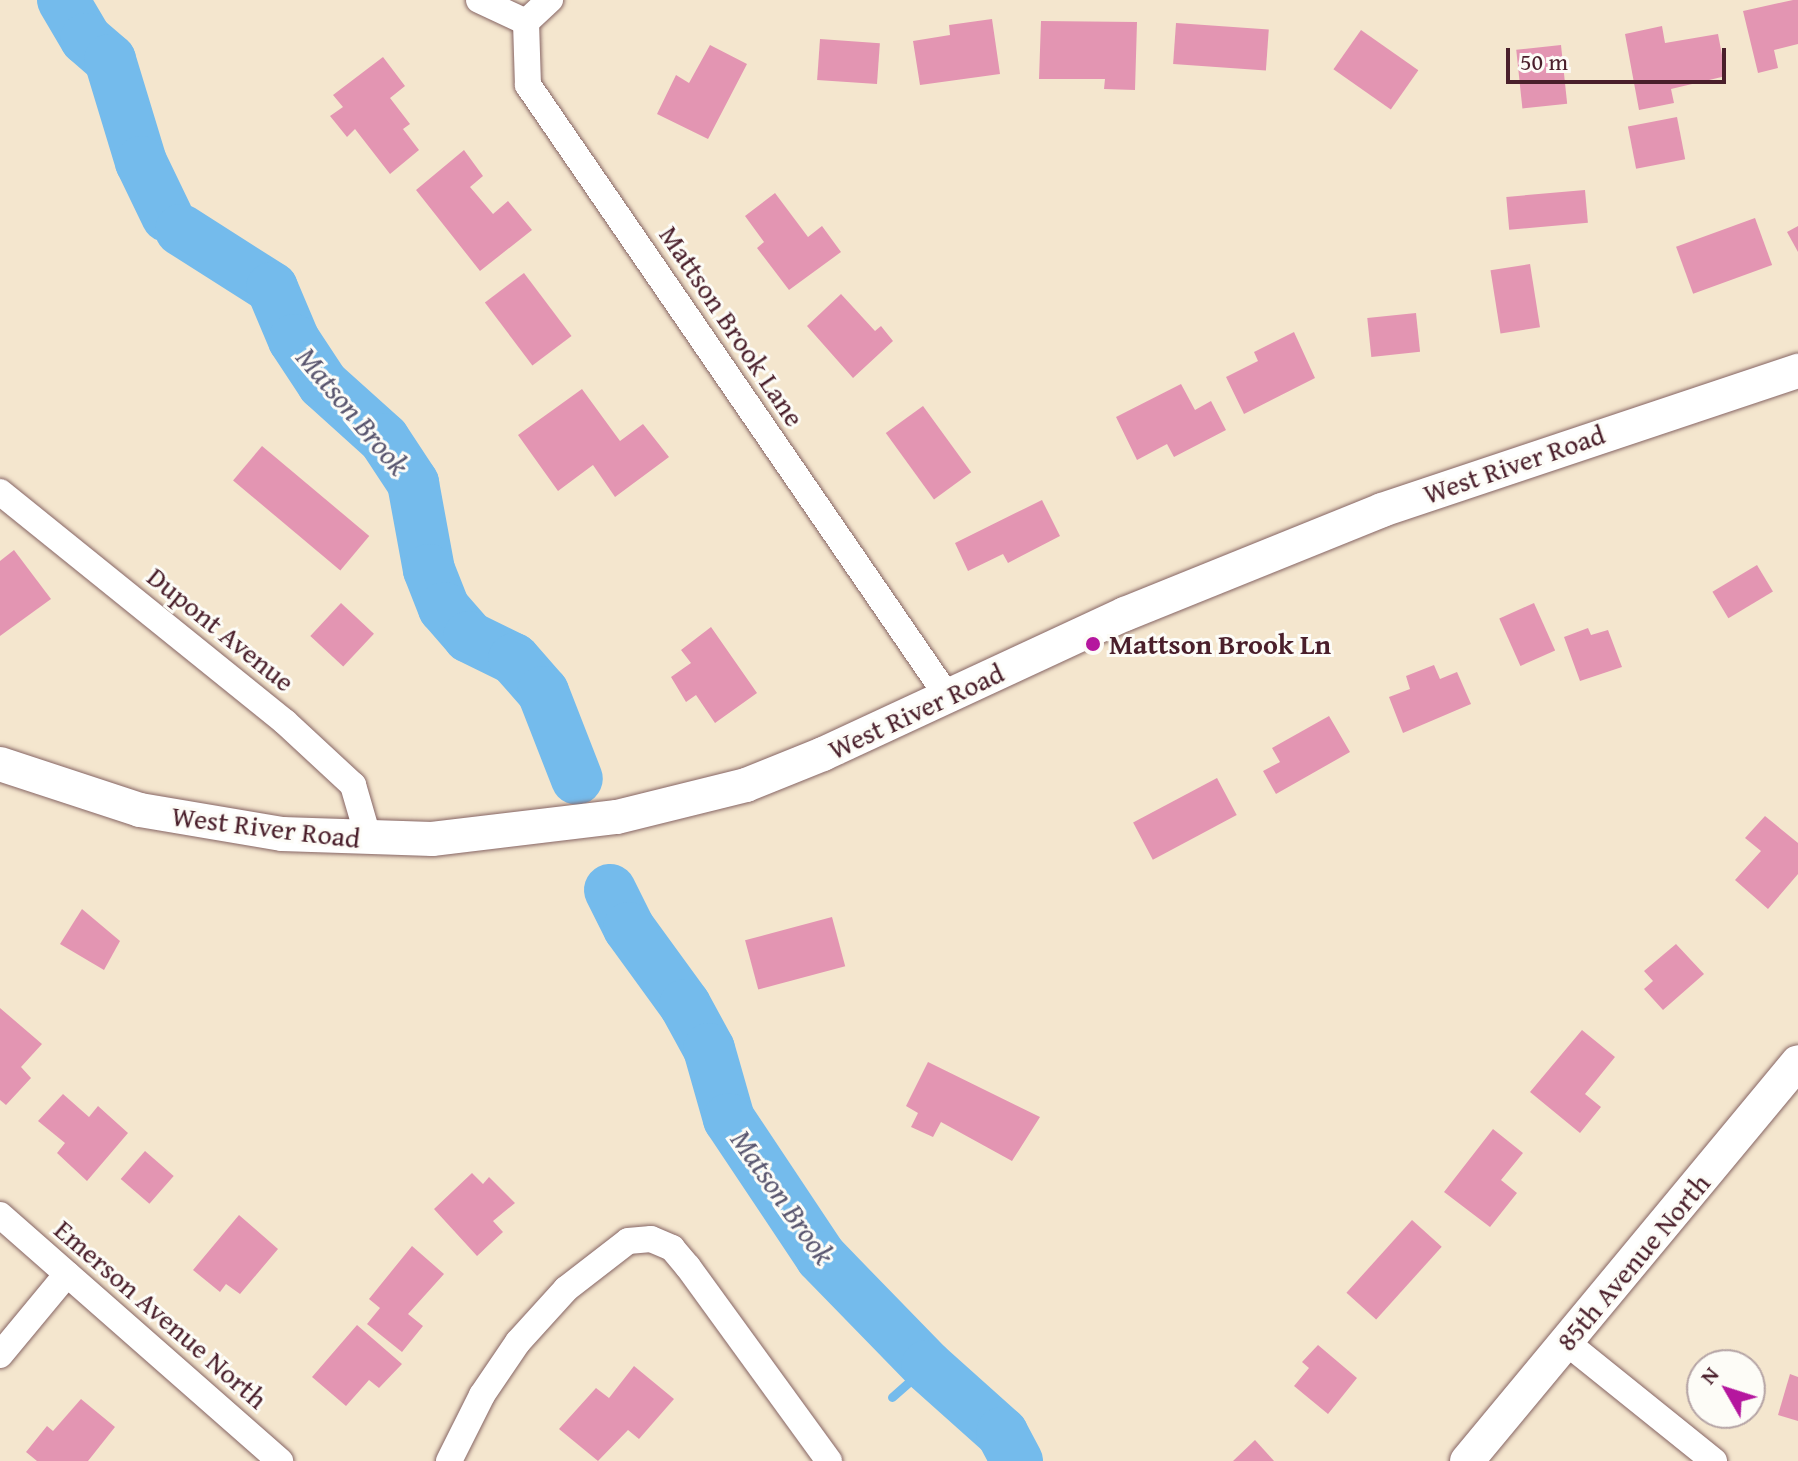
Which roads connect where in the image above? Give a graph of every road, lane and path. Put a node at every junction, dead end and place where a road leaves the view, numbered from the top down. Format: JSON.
{"nodes":[{"id":1,"x":479,"y":0,"type":"edge"},
{"id":2,"x":550,"y":0,"type":"edge"},
{"id":3,"x":526,"y":22,"type":"junction"},
{"id":4,"x":1798,"y":371,"type":"edge"},
{"id":5,"x":0,"y":492,"type":"edge"},
{"id":6,"x":948,"y":697,"type":"junction"},
{"id":7,"x":0,"y":764,"type":"edge"},
{"id":8,"x":369,"y":840,"type":"junction"},
{"id":9,"x":1798,"y":1062,"type":"edge"},
{"id":10,"x":0,"y":1215,"type":"edge"},
{"id":11,"x":67,"y":1274,"type":"junction"},
{"id":12,"x":1566,"y":1342,"type":"junction"},
{"id":13,"x":0,"y":1355,"type":"edge"},
{"id":14,"x":280,"y":1461,"type":"edge"},
{"id":15,"x":449,"y":1461,"type":"edge"},
{"id":16,"x":829,"y":1461,"type":"edge"},
{"id":17,"x":1467,"y":1461,"type":"edge"},
{"id":18,"x":1714,"y":1461,"type":"edge"}],
"edges":[{"from":1,"to":3,"type":"street"},
{"from":2,"to":3,"type":"street"},
{"from":3,"to":6,"type":"street","name":"Mattson Brook Lane"},
{"from":4,"to":6,"type":"street","name":"West River Road"},
{"from":5,"to":8,"type":"street","name":"Dupont Avenue"},
{"from":6,"to":8,"type":"street","name":"West River Road"},
{"from":7,"to":8,"type":"street","name":"West River Road"},
{"from":9,"to":12,"type":"street","name":"85th Avenue North"},
{"from":10,"to":11,"type":"street","name":"Emerson Avenue North"},
{"from":11,"to":13,"type":"street"},
{"from":11,"to":14,"type":"street","name":"Emerson Avenue North"},
{"from":12,"to":17,"type":"street","name":"85th Avenue North"},
{"from":12,"to":18,"type":"street"},
{"from":15,"to":16,"type":"street"}]}
